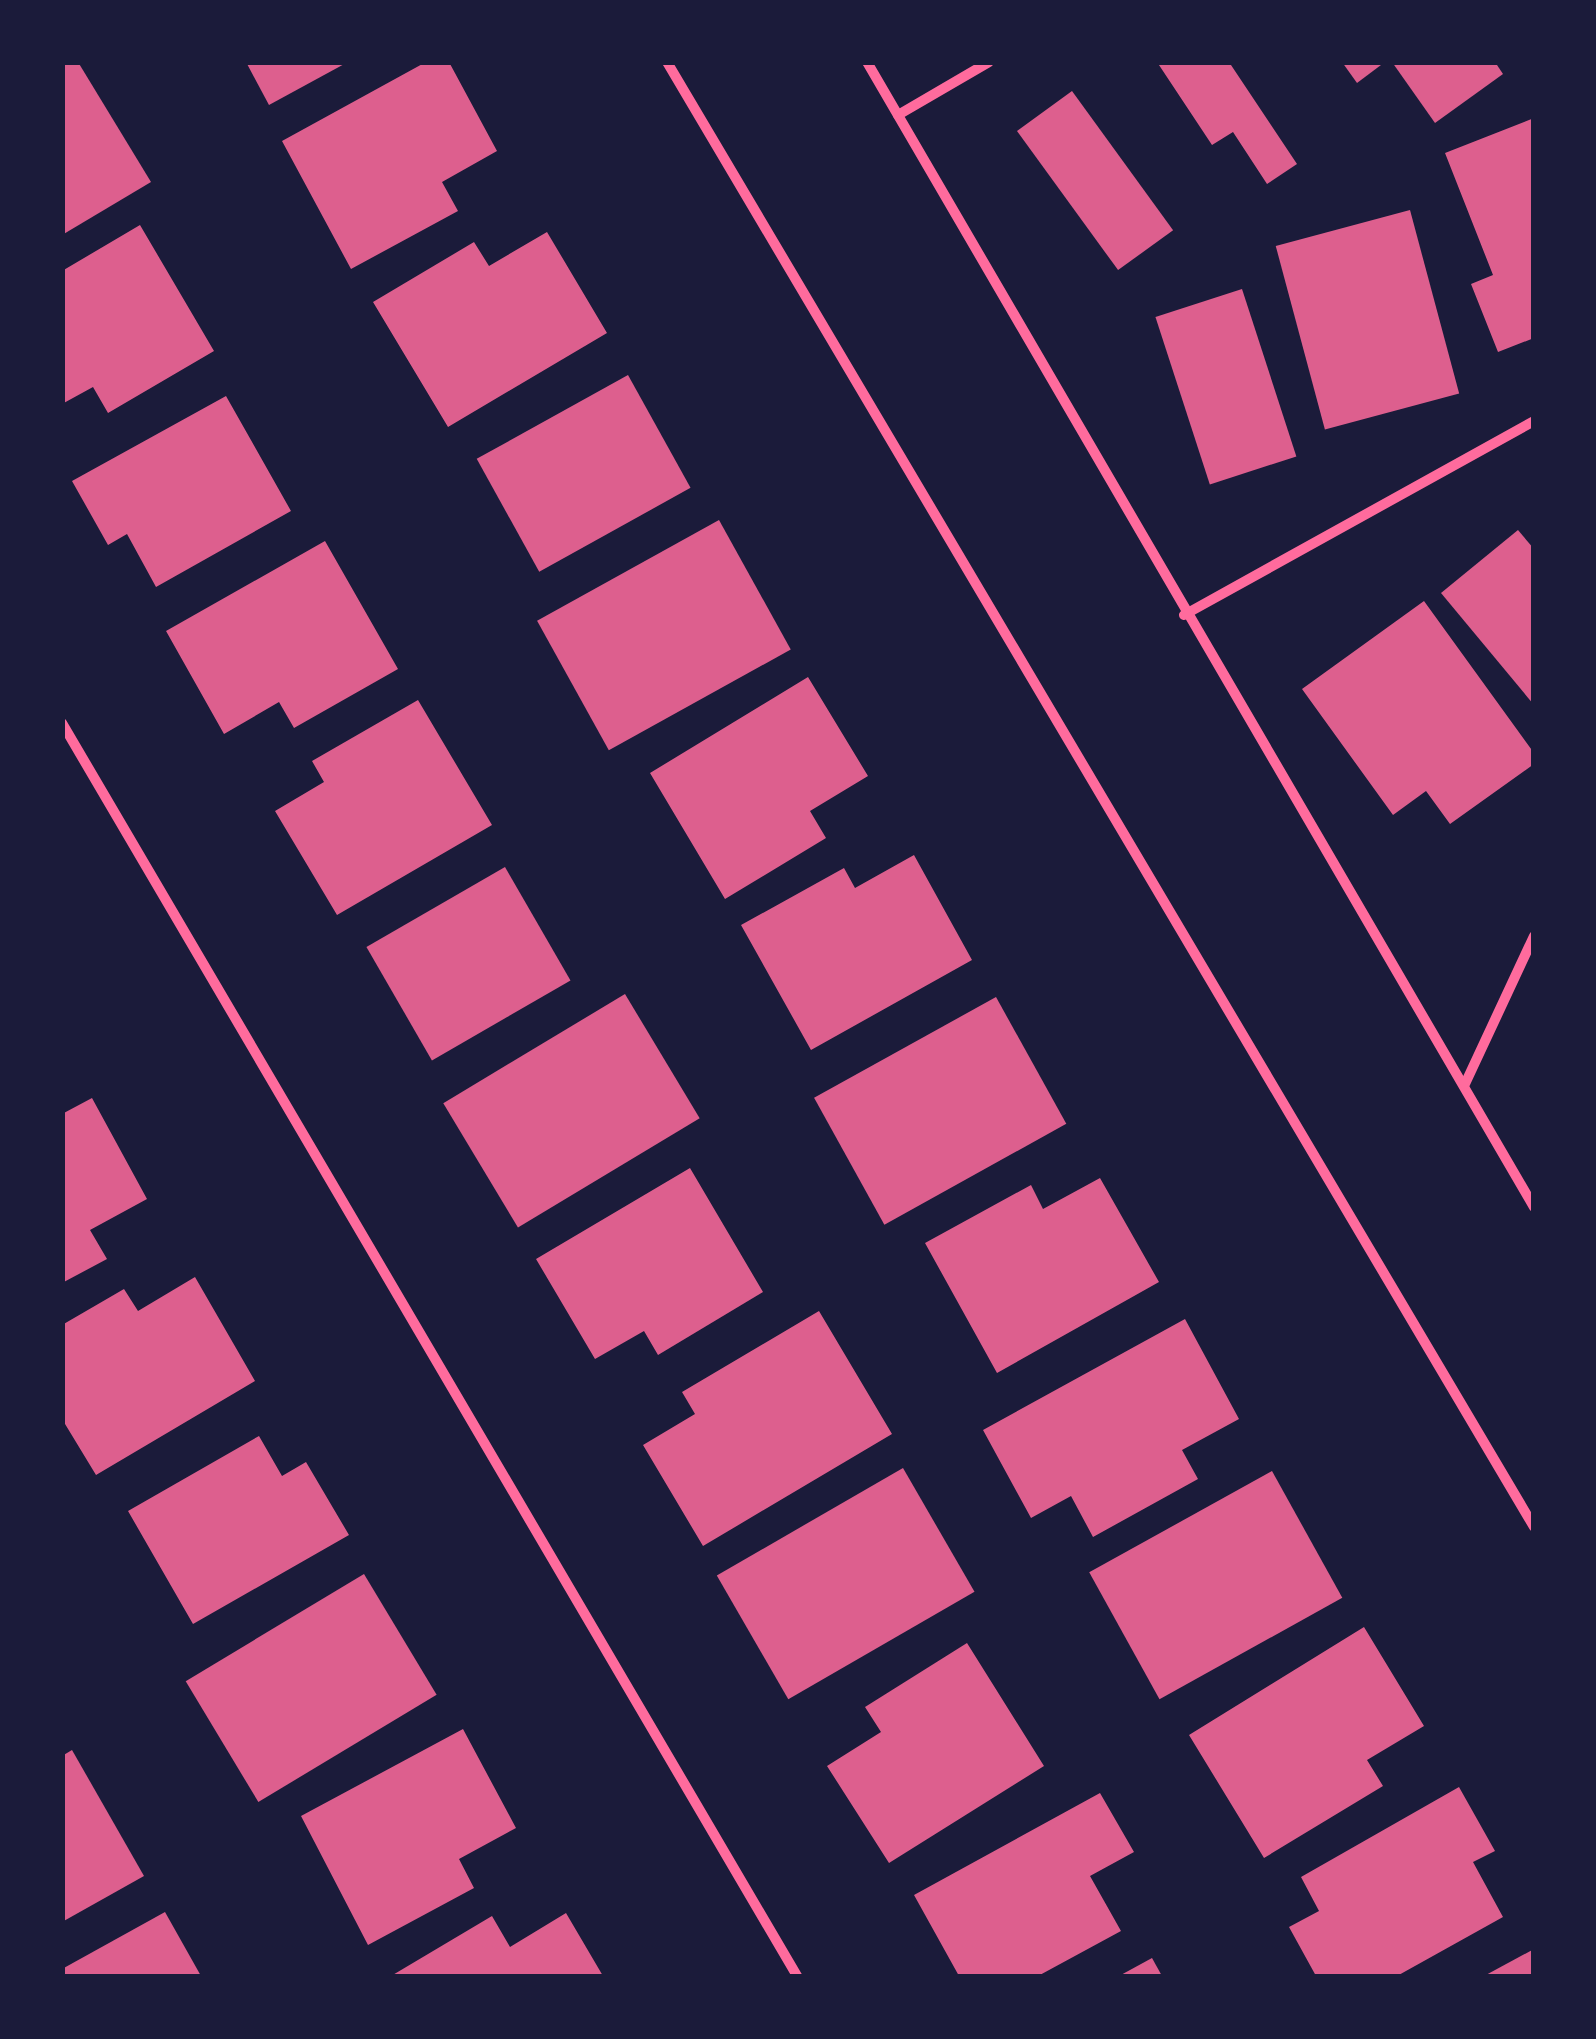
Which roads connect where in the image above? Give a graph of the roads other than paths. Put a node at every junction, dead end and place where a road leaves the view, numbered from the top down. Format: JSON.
{"nodes":[{"id":1,"x":667,"y":62,"type":"edge"},
{"id":2,"x":867,"y":62,"type":"edge"},
{"id":3,"x":990,"y":62,"type":"edge"},
{"id":4,"x":898,"y":115,"type":"junction"},
{"id":5,"x":1534,"y":422,"type":"edge"},
{"id":6,"x":1184,"y":615,"type":"junction"},
{"id":7,"x":62,"y":723,"type":"edge"},
{"id":8,"x":1534,"y":936,"type":"edge"},
{"id":9,"x":1464,"y":1084,"type":"junction"},
{"id":10,"x":1534,"y":1207,"type":"edge"},
{"id":11,"x":1534,"y":1527,"type":"edge"},
{"id":12,"x":798,"y":1976,"type":"edge"}],
"edges":[{"from":1,"to":11,"type":"street"},
{"from":2,"to":4,"type":"street"},
{"from":3,"to":4,"type":"street"},
{"from":4,"to":6,"type":"street"},
{"from":5,"to":6,"type":"street"},
{"from":6,"to":9,"type":"street"},
{"from":7,"to":12,"type":"street"},
{"from":8,"to":9,"type":"street"},
{"from":9,"to":10,"type":"street"}]}
